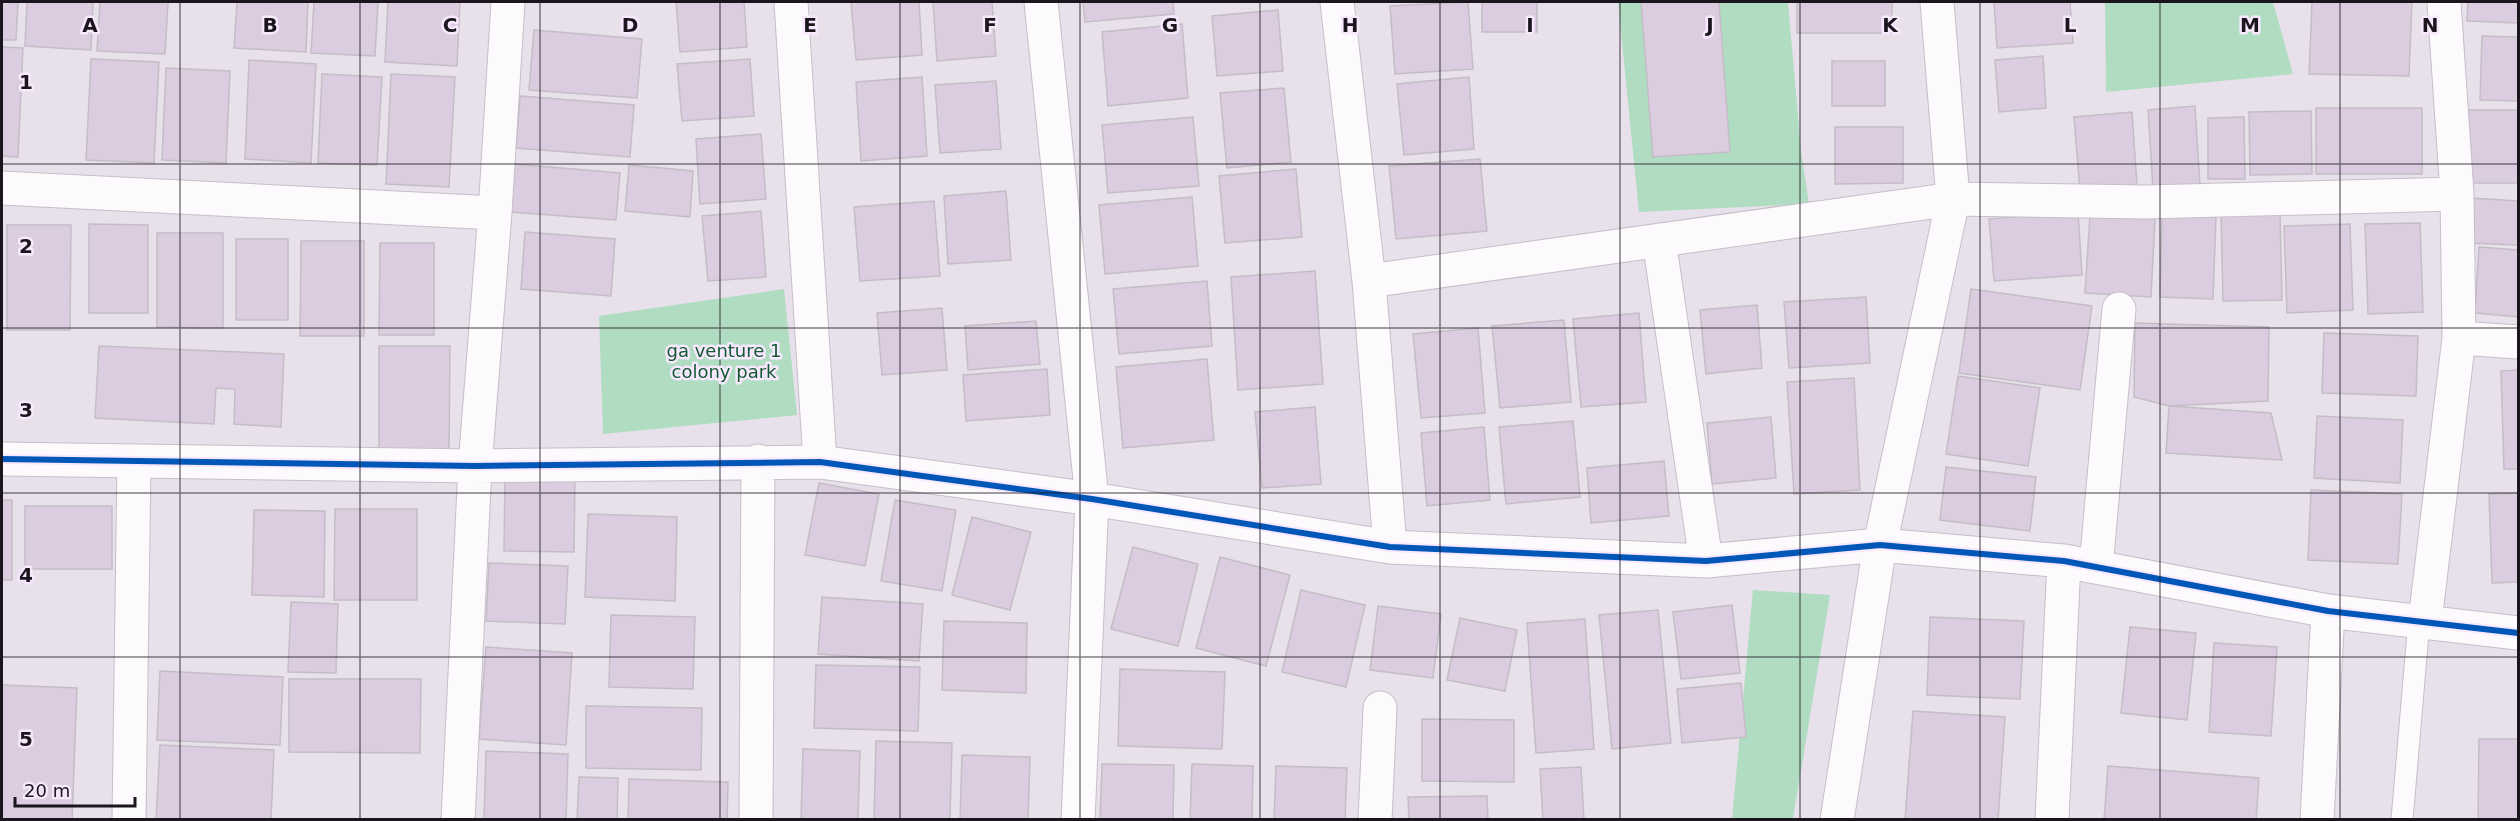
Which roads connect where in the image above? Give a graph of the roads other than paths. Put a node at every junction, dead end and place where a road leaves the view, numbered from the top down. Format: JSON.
{"nodes":[{"id":1,"x":508,"y":2,"type":"edge"},
{"id":2,"x":791,"y":2,"type":"edge"},
{"id":3,"x":1041,"y":2,"type":"edge"},
{"id":4,"x":1337,"y":2,"type":"edge"},
{"id":5,"x":1937,"y":2,"type":"edge"},
{"id":6,"x":2444,"y":2,"type":"edge"},
{"id":7,"x":2,"y":188,"type":"edge"},
{"id":8,"x":2457,"y":194,"type":"junction"},
{"id":9,"x":1953,"y":199,"type":"junction"},
{"id":10,"x":495,"y":213,"type":"junction"},
{"id":11,"x":1659,"y":240,"type":"junction"},
{"id":12,"x":1369,"y":281,"type":"junction"},
{"id":13,"x":2120,"y":309,"type":"dead end"},
{"id":14,"x":2459,"y":338,"type":"junction"},
{"id":15,"x":2518,"y":342,"type":"edge"},
{"id":16,"x":2,"y":459,"type":"edge"},
{"id":17,"x":758,"y":461,"type":"junction"},
{"id":18,"x":134,"y":462,"type":"junction"},
{"id":19,"x":820,"y":462,"type":"junction"},
{"id":20,"x":476,"y":466,"type":"junction"},
{"id":21,"x":1092,"y":499,"type":"junction"},
{"id":22,"x":1880,"y":545,"type":"junction"},
{"id":23,"x":1390,"y":547,"type":"junction"},
{"id":24,"x":1706,"y":561,"type":"junction"},
{"id":25,"x":2080,"y":564,"type":"junction"},
{"id":26,"x":2328,"y":611,"type":"junction"},
{"id":27,"x":2422,"y":621,"type":"junction"},
{"id":28,"x":2518,"y":633,"type":"edge"},
{"id":29,"x":1380,"y":708,"type":"dead end"},
{"id":30,"x":129,"y":819,"type":"edge"},
{"id":31,"x":458,"y":819,"type":"edge"},
{"id":32,"x":756,"y":819,"type":"edge"},
{"id":33,"x":1078,"y":819,"type":"edge"},
{"id":34,"x":1375,"y":819,"type":"edge"},
{"id":35,"x":1838,"y":819,"type":"edge"},
{"id":36,"x":2052,"y":819,"type":"edge"},
{"id":37,"x":2317,"y":819,"type":"edge"},
{"id":38,"x":2402,"y":819,"type":"edge"}],
"edges":[{"from":1,"to":10,"type":"street"},
{"from":2,"to":19,"type":"street"},
{"from":3,"to":21,"type":"street"},
{"from":4,"to":12,"type":"street"},
{"from":5,"to":9,"type":"street"},
{"from":6,"to":8,"type":"street"},
{"from":7,"to":10,"type":"street"},
{"from":8,"to":9,"type":"street"},
{"from":8,"to":14,"type":"street"},
{"from":9,"to":11,"type":"street"},
{"from":9,"to":22,"type":"street"},
{"from":10,"to":20,"type":"street"},
{"from":11,"to":12,"type":"street"},
{"from":11,"to":24,"type":"street"},
{"from":12,"to":23,"type":"street"},
{"from":13,"to":25,"type":"street"},
{"from":14,"to":15,"type":"street"},
{"from":14,"to":27,"type":"street"},
{"from":16,"to":18,"type":"street"},
{"from":17,"to":19,"type":"street"},
{"from":17,"to":20,"type":"street"},
{"from":17,"to":32,"type":"street"},
{"from":18,"to":20,"type":"street"},
{"from":18,"to":30,"type":"street"},
{"from":19,"to":21,"type":"street"},
{"from":20,"to":31,"type":"street"},
{"from":21,"to":23,"type":"street"},
{"from":21,"to":33,"type":"street"},
{"from":22,"to":24,"type":"street"},
{"from":22,"to":25,"type":"street"},
{"from":22,"to":35,"type":"street"},
{"from":23,"to":24,"type":"street"},
{"from":25,"to":26,"type":"street"},
{"from":25,"to":36,"type":"street"},
{"from":26,"to":27,"type":"street"},
{"from":26,"to":37,"type":"street"},
{"from":27,"to":28,"type":"street"},
{"from":27,"to":38,"type":"lane"},
{"from":29,"to":34,"type":"street"}]}
